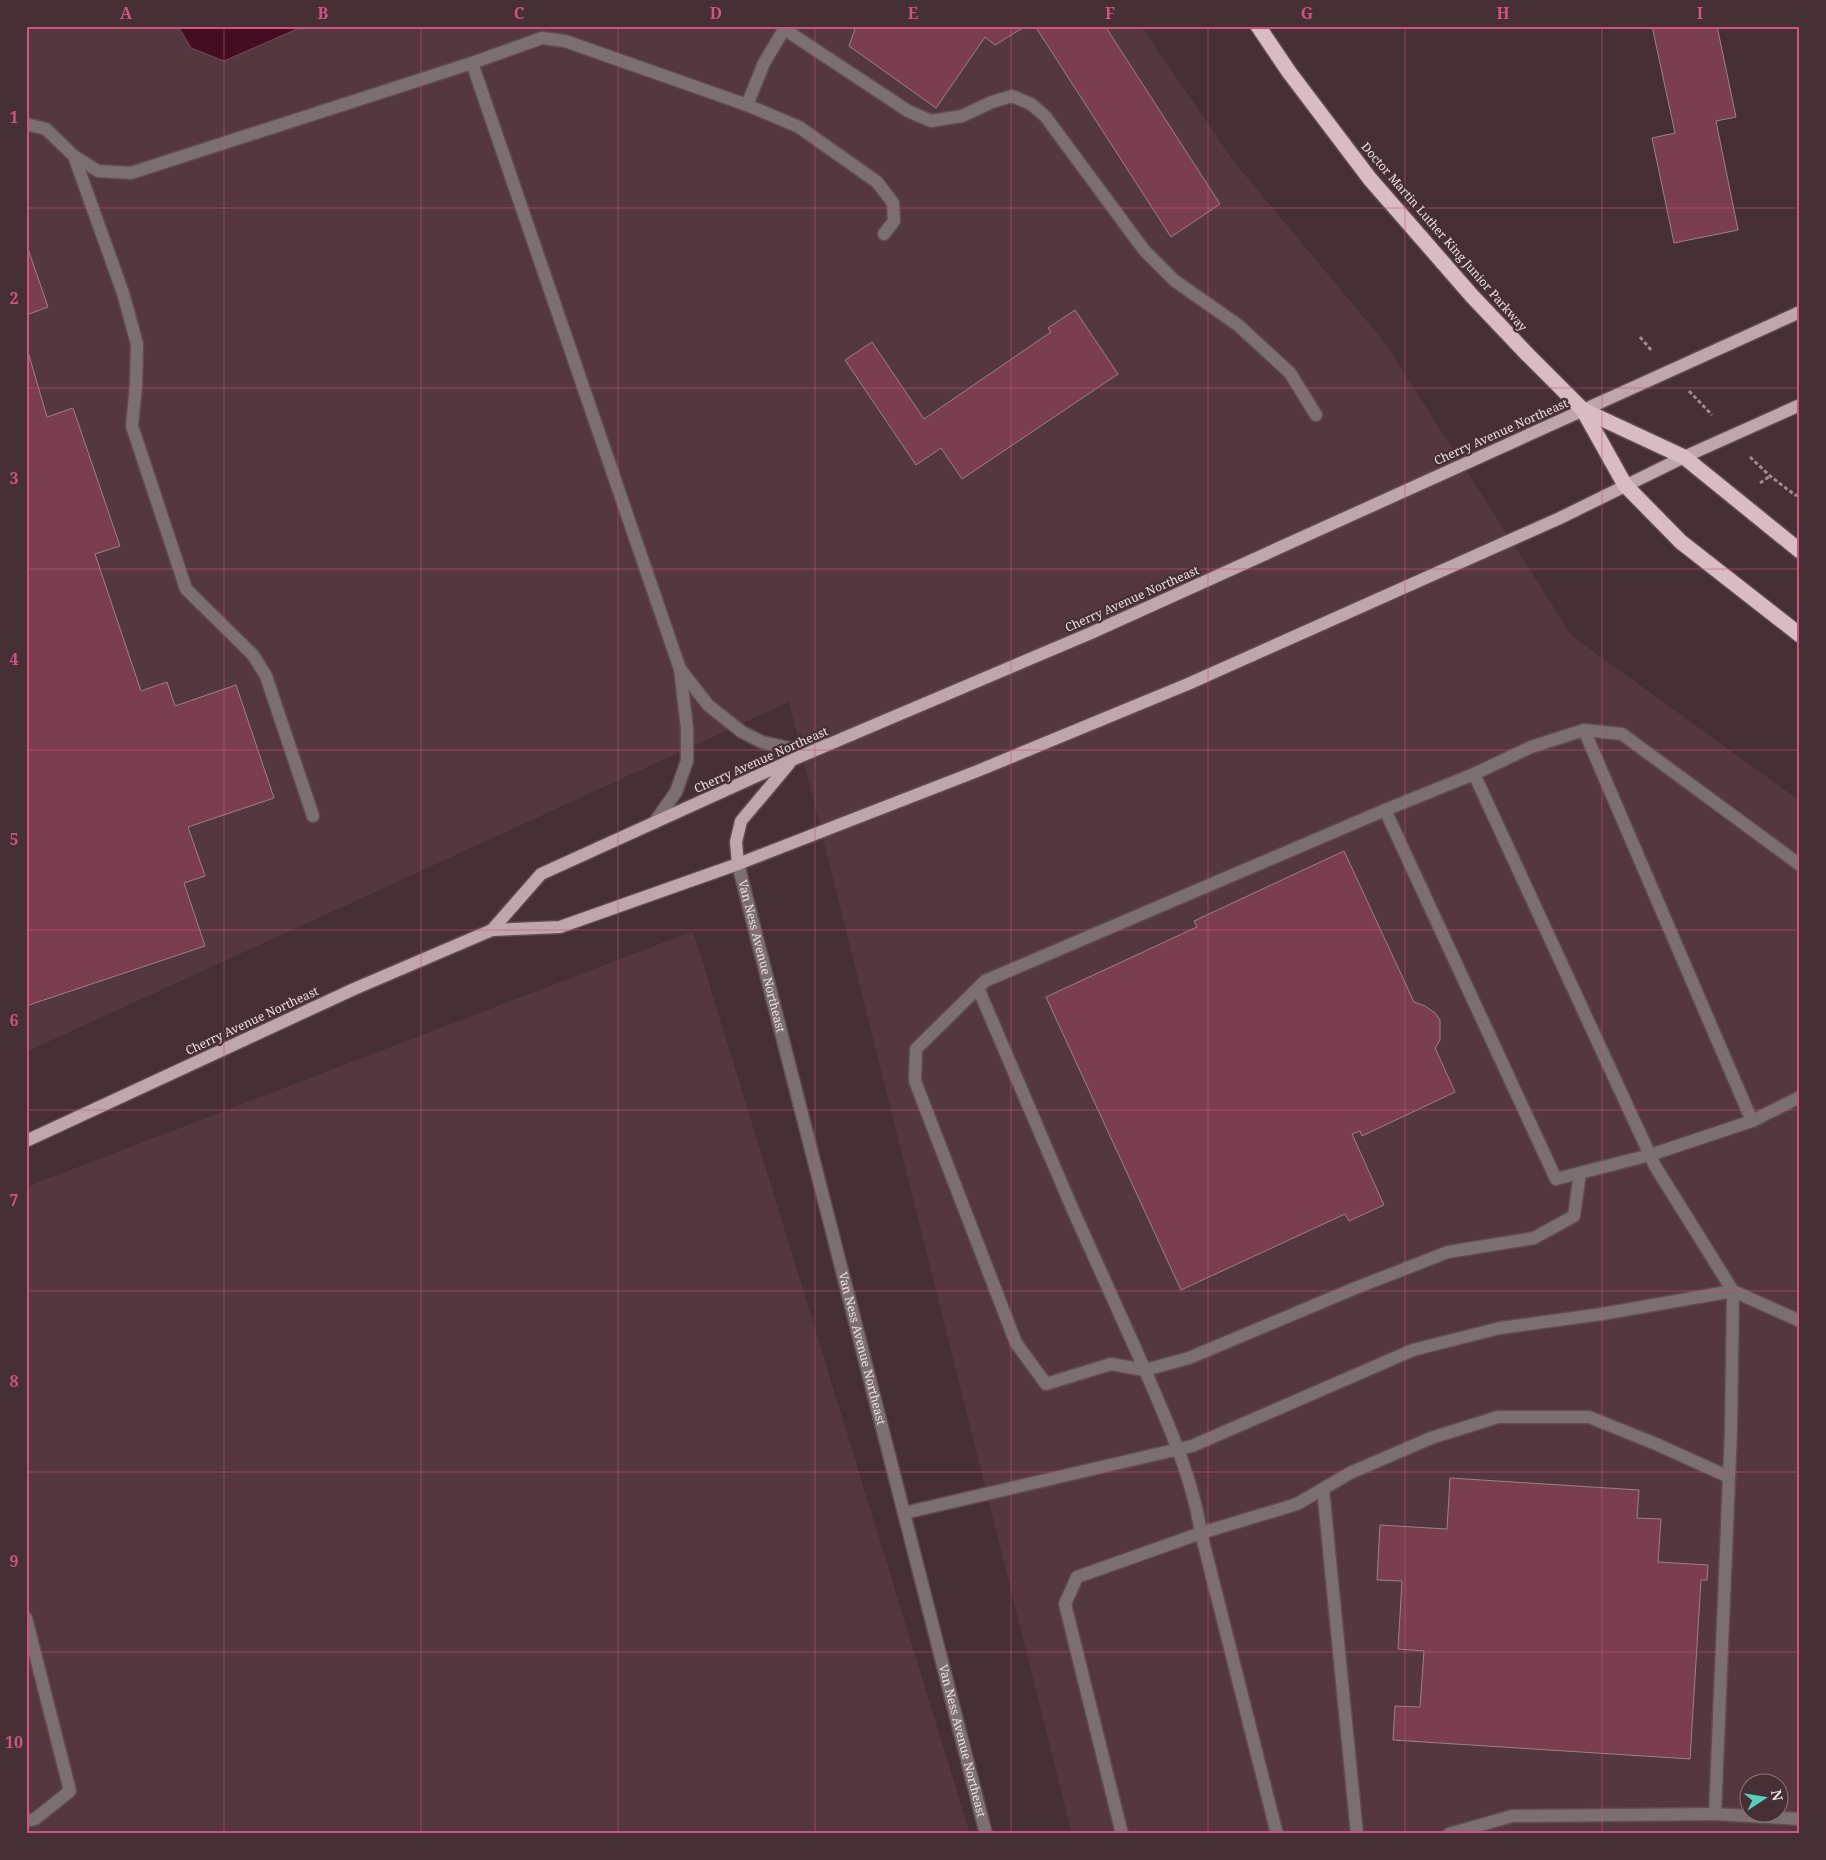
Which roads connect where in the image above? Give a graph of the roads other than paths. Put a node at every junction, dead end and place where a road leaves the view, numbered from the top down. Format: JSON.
{"nodes":[{"id":1,"x":1258,"y":26,"type":"edge"},
{"id":2,"x":785,"y":28,"type":"edge"},
{"id":3,"x":472,"y":63,"type":"junction"},
{"id":4,"x":746,"y":104,"type":"junction"},
{"id":5,"x":26,"y":124,"type":"edge"},
{"id":6,"x":74,"y":156,"type":"junction"},
{"id":7,"x":884,"y":234,"type":"dead end"},
{"id":8,"x":1800,"y":312,"type":"edge"},
{"id":9,"x":1800,"y":405,"type":"edge"},
{"id":10,"x":1583,"y":410,"type":"junction"},
{"id":11,"x":1316,"y":415,"type":"dead end"},
{"id":12,"x":1684,"y":457,"type":"junction"},
{"id":13,"x":1624,"y":485,"type":"junction"},
{"id":14,"x":1800,"y":551,"type":"edge"},
{"id":15,"x":1800,"y":635,"type":"edge"},
{"id":16,"x":680,"y":669,"type":"junction"},
{"id":17,"x":1584,"y":730,"type":"junction"},
{"id":18,"x":836,"y":742,"type":"junction"},
{"id":19,"x":792,"y":760,"type":"junction"},
{"id":20,"x":1474,"y":774,"type":"junction"},
{"id":21,"x":1385,"y":810,"type":"junction"},
{"id":22,"x":313,"y":816,"type":"dead end"},
{"id":23,"x":654,"y":823,"type":"junction"},
{"id":24,"x":738,"y":864,"type":"junction"},
{"id":25,"x":1800,"y":866,"type":"edge"},
{"id":26,"x":492,"y":930,"type":"junction"},
{"id":27,"x":978,"y":988,"type":"junction"},
{"id":28,"x":1800,"y":1097,"type":"edge"},
{"id":29,"x":1752,"y":1120,"type":"junction"},
{"id":30,"x":26,"y":1141,"type":"edge"},
{"id":31,"x":1650,"y":1155,"type":"junction"},
{"id":32,"x":1580,"y":1173,"type":"junction"},
{"id":33,"x":1732,"y":1290,"type":"junction"},
{"id":34,"x":1800,"y":1321,"type":"edge"},
{"id":35,"x":1145,"y":1370,"type":"junction"},
{"id":36,"x":1179,"y":1449,"type":"junction"},
{"id":37,"x":1729,"y":1477,"type":"junction"},
{"id":38,"x":1323,"y":1489,"type":"junction"},
{"id":39,"x":904,"y":1513,"type":"junction"},
{"id":40,"x":1201,"y":1532,"type":"junction"},
{"id":41,"x":26,"y":1618,"type":"edge"},
{"id":42,"x":1715,"y":1814,"type":"junction"},
{"id":43,"x":1800,"y":1819,"type":"edge"},
{"id":44,"x":26,"y":1821,"type":"edge"},
{"id":45,"x":986,"y":1834,"type":"edge"},
{"id":46,"x":1122,"y":1834,"type":"edge"},
{"id":47,"x":1278,"y":1834,"type":"edge"},
{"id":48,"x":1357,"y":1834,"type":"edge"},
{"id":49,"x":1449,"y":1834,"type":"edge"}],
"edges":[{"from":1,"to":10,"type":"highway","name":"Doctor Martin Luther King Junior Parkway"},
{"from":2,"to":4,"type":"street"},
{"from":2,"to":11,"type":"street"},
{"from":3,"to":4,"type":"street"},
{"from":3,"to":6,"type":"street"},
{"from":3,"to":16,"type":"street"},
{"from":4,"to":7,"type":"street"},
{"from":5,"to":6,"type":"street"},
{"from":6,"to":22,"type":"street"},
{"from":8,"to":10,"type":"main road","name":"Cherry Avenue Northeast"},
{"from":9,"to":12,"type":"main road","name":"Cherry Avenue Northeast"},
{"from":10,"to":12,"type":"highway","name":"Doctor Martin Luther King Junior Parkway"},
{"from":10,"to":13,"type":"highway","name":"Doctor Martin Luther King Junior Parkway"},
{"from":10,"to":18,"type":"main road","name":"Cherry Avenue Northeast"},
{"from":12,"to":13,"type":"main road","name":"Cherry Avenue Northeast"},
{"from":12,"to":14,"type":"highway","name":"Doctor Martin Luther King Junior Parkway"},
{"from":13,"to":15,"type":"highway","name":"Doctor Martin Luther King Junior Parkway"},
{"from":13,"to":24,"type":"main road","name":"Cherry Avenue Northeast"},
{"from":16,"to":18,"type":"street"},
{"from":16,"to":23,"type":"street"},
{"from":17,"to":20,"type":"street"},
{"from":17,"to":25,"type":"street"},
{"from":17,"to":29,"type":"street"},
{"from":18,"to":19,"type":"main road","name":"Cherry Avenue Northeast"},
{"from":19,"to":23,"type":"main road","name":"Cherry Avenue Northeast"},
{"from":19,"to":24,"type":"main road"},
{"from":20,"to":21,"type":"street"},
{"from":20,"to":31,"type":"street"},
{"from":21,"to":27,"type":"street"},
{"from":21,"to":32,"type":"street"},
{"from":23,"to":26,"type":"main road","name":"Cherry Avenue Northeast"},
{"from":24,"to":26,"type":"main road","name":"Cherry Avenue Northeast"},
{"from":24,"to":39,"type":"street","name":"Van Ness Avenue Northeast"},
{"from":26,"to":30,"type":"main road","name":"Cherry Avenue Northeast"},
{"from":27,"to":35,"type":"street"},
{"from":27,"to":35,"type":"street"},
{"from":28,"to":29,"type":"street"},
{"from":29,"to":31,"type":"street"},
{"from":31,"to":32,"type":"street"},
{"from":31,"to":33,"type":"street"},
{"from":32,"to":35,"type":"street"},
{"from":33,"to":34,"type":"street"},
{"from":33,"to":36,"type":"street"},
{"from":33,"to":37,"type":"street"},
{"from":35,"to":36,"type":"street"},
{"from":36,"to":39,"type":"street"},
{"from":36,"to":40,"type":"street"},
{"from":37,"to":38,"type":"street"},
{"from":37,"to":42,"type":"street"},
{"from":38,"to":40,"type":"street"},
{"from":38,"to":48,"type":"street"},
{"from":39,"to":45,"type":"street","name":"Van Ness Avenue Northeast"},
{"from":40,"to":46,"type":"street"},
{"from":40,"to":47,"type":"street"},
{"from":41,"to":44,"type":"street"},
{"from":42,"to":43,"type":"street"},
{"from":42,"to":49,"type":"street"}]}
